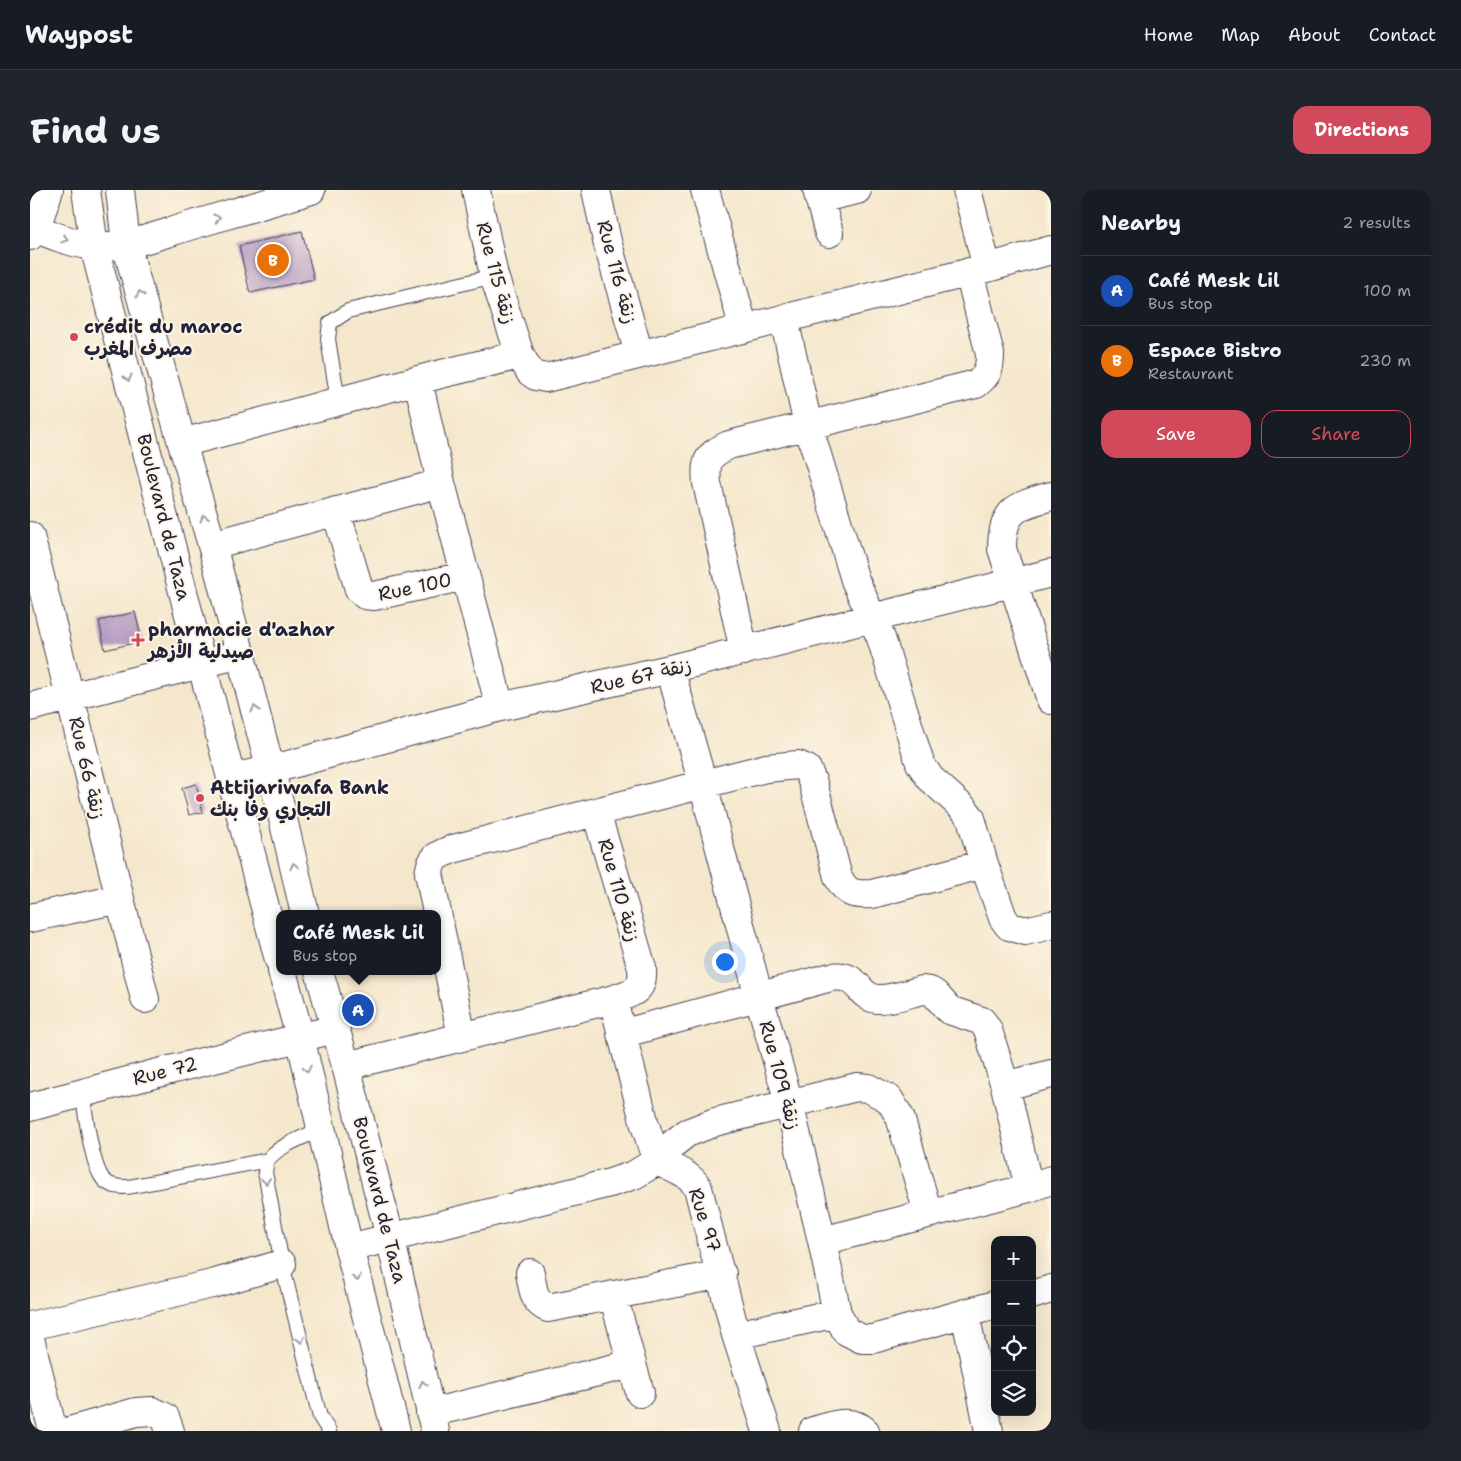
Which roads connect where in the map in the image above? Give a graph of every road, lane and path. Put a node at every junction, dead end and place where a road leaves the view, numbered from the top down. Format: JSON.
{"nodes":[{"id":1,"x":49,"y":190,"type":"edge"},
{"id":2,"x":86,"y":190,"type":"edge"},
{"id":3,"x":120,"y":190,"type":"edge"},
{"id":4,"x":311,"y":190,"type":"edge"},
{"id":5,"x":476,"y":190,"type":"edge"},
{"id":6,"x":596,"y":190,"type":"edge"},
{"id":7,"x":705,"y":190,"type":"edge"},
{"id":8,"x":857,"y":190,"type":"edge"},
{"id":9,"x":967,"y":190,"type":"edge"},
{"id":10,"x":818,"y":195,"type":"edge"},
{"id":11,"x":32,"y":230,"type":"edge"},
{"id":12,"x":829,"y":233,"type":"dead end"},
{"id":13,"x":126,"y":244,"type":"junction"},
{"id":14,"x":94,"y":246,"type":"junction"},
{"id":15,"x":1051,"y":250,"type":"edge"},
{"id":16,"x":978,"y":270,"type":"junction"},
{"id":17,"x":494,"y":276,"type":"junction"},
{"id":18,"x":784,"y":319,"type":"junction"},
{"id":19,"x":744,"y":328,"type":"junction"},
{"id":20,"x":639,"y":354,"type":"junction"},
{"id":21,"x":520,"y":355,"type":"junction"},
{"id":22,"x":418,"y":380,"type":"junction"},
{"id":23,"x":338,"y":401,"type":"junction"},
{"id":24,"x":808,"y":425,"type":"junction"},
{"id":25,"x":182,"y":443,"type":"junction"},
{"id":26,"x":441,"y":483,"type":"junction"},
{"id":27,"x":1051,"y":496,"type":"edge"},
{"id":28,"x":336,"y":511,"type":"junction"},
{"id":29,"x":30,"y":536,"type":"edge"},
{"id":30,"x":212,"y":544,"type":"junction"},
{"id":31,"x":1051,"y":573,"type":"edge"},
{"id":32,"x":466,"y":576,"type":"junction"},
{"id":33,"x":1013,"y":584,"type":"junction"},
{"id":34,"x":873,"y":618,"type":"junction"},
{"id":35,"x":744,"y":651,"type":"junction"},
{"id":36,"x":241,"y":654,"type":"junction"},
{"id":37,"x":202,"y":664,"type":"junction"},
{"id":38,"x":670,"y":670,"type":"junction"},
{"id":39,"x":71,"y":697,"type":"junction"},
{"id":40,"x":1051,"y":700,"type":"edge"},
{"id":41,"x":30,"y":707,"type":"edge"},
{"id":42,"x":500,"y":707,"type":"junction"},
{"id":43,"x":270,"y":770,"type":"junction"},
{"id":44,"x":231,"y":778,"type":"junction"},
{"id":45,"x":702,"y":784,"type":"junction"},
{"id":46,"x":596,"y":812,"type":"junction"},
{"id":47,"x":984,"y":864,"type":"junction"},
{"id":48,"x":120,"y":900,"type":"junction"},
{"id":49,"x":304,"y":910,"type":"edge"},
{"id":50,"x":436,"y":910,"type":"edge"},
{"id":51,"x":30,"y":918,"type":"edge"},
{"id":52,"x":1044,"y":927,"type":"edge"},
{"id":53,"x":441,"y":933,"type":"edge"},
{"id":54,"x":276,"y":949,"type":"edge"},
{"id":55,"x":283,"y":975,"type":"edge"},
{"id":56,"x":320,"y":975,"type":"edge"},
{"id":57,"x":759,"y":997,"type":"junction"},
{"id":58,"x":145,"y":999,"type":"dead end"},
{"id":59,"x":614,"y":999,"type":"junction"},
{"id":60,"x":335,"y":1029,"type":"junction"},
{"id":61,"x":621,"y":1034,"type":"junction"},
{"id":62,"x":300,"y":1037,"type":"junction"},
{"id":63,"x":462,"y":1037,"type":"junction"},
{"id":64,"x":346,"y":1066,"type":"junction"},
{"id":65,"x":1051,"y":1074,"type":"edge"},
{"id":66,"x":1005,"y":1086,"type":"junction"},
{"id":67,"x":82,"y":1093,"type":"junction"},
{"id":68,"x":789,"y":1104,"type":"junction"},
{"id":69,"x":30,"y":1107,"type":"edge"},
{"id":70,"x":321,"y":1129,"type":"junction"},
{"id":71,"x":268,"y":1160,"type":"junction"},
{"id":72,"x":657,"y":1160,"type":"junction"},
{"id":73,"x":1040,"y":1184,"type":"edge"},
{"id":74,"x":928,"y":1213,"type":"junction"},
{"id":75,"x":390,"y":1237,"type":"junction"},
{"id":76,"x":822,"y":1241,"type":"junction"},
{"id":77,"x":350,"y":1248,"type":"junction"},
{"id":78,"x":282,"y":1264,"type":"junction"},
{"id":79,"x":530,"y":1273,"type":"dead end"},
{"id":80,"x":722,"y":1274,"type":"junction"},
{"id":81,"x":1051,"y":1290,"type":"edge"},
{"id":82,"x":1036,"y":1294,"type":"edge"},
{"id":83,"x":613,"y":1295,"type":"junction"},
{"id":84,"x":991,"y":1306,"type":"edge"},
{"id":85,"x":837,"y":1313,"type":"junction"},
{"id":86,"x":965,"y":1313,"type":"junction"},
{"id":87,"x":30,"y":1326,"type":"edge"},
{"id":88,"x":736,"y":1335,"type":"junction"},
{"id":89,"x":30,"y":1338,"type":"edge"},
{"id":90,"x":631,"y":1364,"type":"junction"},
{"id":91,"x":640,"y":1393,"type":"dead end"},
{"id":92,"x":432,"y":1422,"type":"edge"},
{"id":93,"x":53,"y":1431,"type":"edge"},
{"id":94,"x":70,"y":1431,"type":"edge"},
{"id":95,"x":170,"y":1431,"type":"edge"},
{"id":96,"x":329,"y":1431,"type":"edge"},
{"id":97,"x":396,"y":1431,"type":"edge"},
{"id":98,"x":767,"y":1431,"type":"edge"},
{"id":99,"x":812,"y":1431,"type":"edge"},
{"id":100,"x":865,"y":1431,"type":"edge"},
{"id":101,"x":989,"y":1431,"type":"edge"}],
"edges":[{"from":1,"to":11,"type":"street"},
{"from":2,"to":14,"type":"street","name":"Boulevard de Taza"},
{"from":3,"to":13,"type":"street","name":"Boulevard de Taza"},
{"from":13,"to":4,"type":"street","one_way":true},
{"from":5,"to":17,"type":"street","name":"Rue 115 زنقة"},
{"from":6,"to":20,"type":"street","name":"Rue 116 زنقة"},
{"from":7,"to":19,"type":"street"},
{"from":8,"to":10,"type":"street"},
{"from":9,"to":16,"type":"street"},
{"from":10,"to":12,"type":"street"},
{"from":11,"to":14,"type":"street","one_way":true},
{"from":13,"to":14,"type":"street"},
{"from":25,"to":13,"type":"street","name":"Boulevard de Taza","one_way":true},
{"from":14,"to":37,"type":"street","name":"Boulevard de Taza","one_way":true},
{"from":15,"to":16,"type":"street","name":"Rue 115 زنقة"},
{"from":16,"to":18,"type":"street","name":"Rue 115 زنقة"},
{"from":16,"to":24,"type":"street"},
{"from":17,"to":21,"type":"street","name":"Rue 115 زنقة"},
{"from":17,"to":23,"type":"lane"},
{"from":18,"to":19,"type":"street","name":"Rue 115 زنقة"},
{"from":18,"to":24,"type":"street"},
{"from":19,"to":20,"type":"street","name":"Rue 115 زنقة"},
{"from":20,"to":21,"type":"street","name":"Rue 115 زنقة"},
{"from":21,"to":22,"type":"street"},
{"from":22,"to":23,"type":"street"},
{"from":22,"to":26,"type":"street"},
{"from":23,"to":25,"type":"street"},
{"from":24,"to":34,"type":"street"},
{"from":24,"to":35,"type":"street"},
{"from":30,"to":25,"type":"street","name":"Boulevard de Taza","one_way":true},
{"from":26,"to":28,"type":"street"},
{"from":26,"to":32,"type":"street"},
{"from":27,"to":33,"type":"street"},
{"from":28,"to":30,"type":"street"},
{"from":28,"to":32,"type":"street","name":"Rue 100"},
{"from":29,"to":39,"type":"street","name":"Rue 66 زنقة"},
{"from":30,"to":36,"type":"street","name":"Boulevard de Taza"},
{"from":31,"to":33,"type":"street","name":"Rue 67 زنقة"},
{"from":32,"to":42,"type":"street"},
{"from":33,"to":34,"type":"street","name":"Rue 67 زنقة"},
{"from":33,"to":40,"type":"street"},
{"from":34,"to":35,"type":"street","name":"Rue 67 زنقة"},
{"from":34,"to":47,"type":"street"},
{"from":35,"to":38,"type":"street","name":"Rue 67 زنقة"},
{"from":36,"to":37,"type":"street"},
{"from":43,"to":36,"type":"street","name":"Boulevard de Taza","one_way":true},
{"from":37,"to":39,"type":"street"},
{"from":37,"to":44,"type":"street","name":"Boulevard de Taza"},
{"from":38,"to":42,"type":"street","name":"Rue 67 زنقة"},
{"from":38,"to":45,"type":"street","name":"Rue 109 زنقة"},
{"from":39,"to":41,"type":"street"},
{"from":39,"to":48,"type":"street","name":"Rue 66 زنقة"},
{"from":42,"to":43,"type":"street","name":"Rue 67 زنقة"},
{"from":43,"to":44,"type":"street","name":"Rue 67 زنقة"},
{"from":49,"to":43,"type":"street","name":"Boulevard de Taza","one_way":true},
{"from":44,"to":54,"type":"street","name":"Boulevard de Taza"},
{"from":45,"to":46,"type":"street"},
{"from":45,"to":47,"type":"street"},
{"from":45,"to":57,"type":"street","name":"Rue 109 زنقة"},
{"from":46,"to":50,"type":"street"},
{"from":46,"to":59,"type":"street","name":"Rue 110 زنقة"},
{"from":47,"to":52,"type":"street"},
{"from":48,"to":51,"type":"street"},
{"from":48,"to":58,"type":"street","name":"Rue 66 زنقة"},
{"from":53,"to":63,"type":"street"},
{"from":55,"to":62,"type":"street"},
{"from":56,"to":60,"type":"street","name":"Boulevard de Taza"},
{"from":57,"to":61,"type":"street"},
{"from":57,"to":66,"type":"street"},
{"from":57,"to":68,"type":"street","name":"Rue 109 زنقة"},
{"from":59,"to":61,"type":"street"},
{"from":59,"to":63,"type":"street"},
{"from":60,"to":62,"type":"street","name":"Rue 72"},
{"from":60,"to":64,"type":"street","name":"Boulevard de Taza"},
{"from":61,"to":72,"type":"street"},
{"from":62,"to":67,"type":"street","name":"Rue 72"},
{"from":62,"to":70,"type":"street","one_way":true},
{"from":63,"to":64,"type":"street"},
{"from":64,"to":75,"type":"street","name":"Boulevard de Taza"},
{"from":65,"to":66,"type":"street"},
{"from":66,"to":73,"type":"street"},
{"from":67,"to":69,"type":"street","name":"Rue 72"},
{"from":67,"to":71,"type":"lane"},
{"from":68,"to":72,"type":"street"},
{"from":68,"to":74,"type":"street"},
{"from":68,"to":76,"type":"street","name":"Rue 109 زنقة"},
{"from":70,"to":71,"type":"lane"},
{"from":70,"to":77,"type":"street"},
{"from":71,"to":78,"type":"lane","one_way":true},
{"from":72,"to":75,"type":"street"},
{"from":72,"to":80,"type":"street","name":"Rue 97"},
{"from":73,"to":74,"type":"street"},
{"from":74,"to":76,"type":"street"},
{"from":75,"to":77,"type":"street"},
{"from":92,"to":75,"type":"street","name":"Boulevard de Taza","one_way":true},
{"from":76,"to":85,"type":"street","name":"Rue 109 زنقة"},
{"from":77,"to":97,"type":"street","one_way":true},
{"from":78,"to":87,"type":"street"},
{"from":78,"to":96,"type":"lane","one_way":true},
{"from":79,"to":83,"type":"street"},
{"from":80,"to":83,"type":"street"},
{"from":80,"to":88,"type":"street","name":"Rue 97"},
{"from":81,"to":82,"type":"street"},
{"from":83,"to":90,"type":"street"},
{"from":84,"to":86,"type":"street","name":"Rue 109 زنقة"},
{"from":85,"to":86,"type":"street","name":"Rue 109 زنقة"},
{"from":85,"to":88,"type":"street"},
{"from":86,"to":101,"type":"street"},
{"from":88,"to":98,"type":"street","name":"Rue 97"},
{"from":89,"to":93,"type":"street"},
{"from":90,"to":91,"type":"street"},
{"from":90,"to":92,"type":"street"},
{"from":94,"to":95,"type":"street"},
{"from":99,"to":100,"type":"street"}]}
